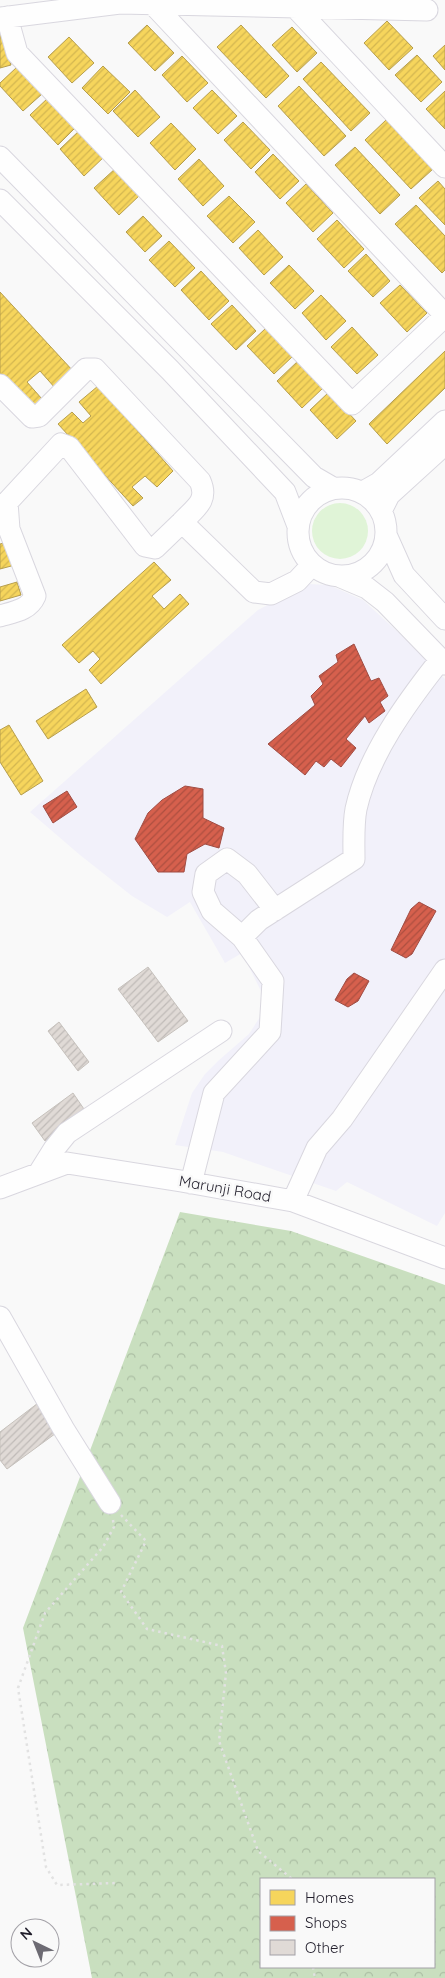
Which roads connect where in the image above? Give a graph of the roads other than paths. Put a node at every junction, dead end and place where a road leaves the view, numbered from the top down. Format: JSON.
{"nodes":[{"id":1,"x":152,"y":4,"type":"junction"},
{"id":2,"x":295,"y":7,"type":"junction"},
{"id":3,"x":427,"y":10,"type":"dead end"},
{"id":4,"x":4,"y":17,"type":"edge"},
{"id":5,"x":0,"y":157,"type":"edge"},
{"id":6,"x":445,"y":167,"type":"edge"},
{"id":7,"x":0,"y":200,"type":"edge"},
{"id":8,"x":443,"y":322,"type":"edge"},
{"id":9,"x":0,"y":385,"type":"edge"},
{"id":10,"x":445,"y":421,"type":"edge"},
{"id":11,"x":445,"y":444,"type":"edge"},
{"id":12,"x":333,"y":488,"type":"junction"},
{"id":13,"x":363,"y":492,"type":"junction"},
{"id":14,"x":4,"y":506,"type":"edge"},
{"id":15,"x":382,"y":511,"type":"junction"},
{"id":16,"x":182,"y":522,"type":"junction"},
{"id":17,"x":298,"y":526,"type":"junction"},
{"id":18,"x":387,"y":537,"type":"junction"},
{"id":19,"x":312,"y":564,"type":"junction"},
{"id":20,"x":341,"y":577,"type":"junction"},
{"id":21,"x":0,"y":616,"type":"edge"},
{"id":22,"x":445,"y":619,"type":"edge"},
{"id":23,"x":443,"y":662,"type":"edge"},
{"id":24,"x":275,"y":910,"type":"junction"},
{"id":25,"x":242,"y":937,"type":"junction"},
{"id":26,"x":445,"y":970,"type":"edge"},
{"id":27,"x":221,"y":1031,"type":"dead end"},
{"id":28,"x":39,"y":1173,"type":"junction"},
{"id":29,"x":191,"y":1182,"type":"junction"},
{"id":30,"x":0,"y":1188,"type":"edge"},
{"id":31,"x":293,"y":1201,"type":"junction"},
{"id":32,"x":445,"y":1258,"type":"edge"},
{"id":33,"x":0,"y":1317,"type":"edge"},
{"id":34,"x":110,"y":1504,"type":"road end"}],
"edges":[{"from":1,"to":2,"type":"street"},
{"from":1,"to":4,"type":"street"},
{"from":1,"to":8,"type":"street"},
{"from":2,"to":3,"type":"street"},
{"from":2,"to":6,"type":"street"},
{"from":4,"to":8,"type":"street"},
{"from":5,"to":12,"type":"street"},
{"from":7,"to":17,"type":"street"},
{"from":9,"to":16,"type":"street"},
{"from":10,"to":13,"type":"street"},
{"from":11,"to":15,"type":"street"},
{"from":12,"to":13,"type":"street"},
{"from":12,"to":17,"type":"street"},
{"from":13,"to":15,"type":"street"},
{"from":14,"to":16,"type":"street"},
{"from":14,"to":21,"type":"street"},
{"from":15,"to":18,"type":"street"},
{"from":16,"to":19,"type":"street"},
{"from":17,"to":19,"type":"street"},
{"from":18,"to":20,"type":"street"},
{"from":18,"to":22,"type":"street"},
{"from":19,"to":20,"type":"street"},
{"from":20,"to":23,"type":"street"},
{"from":23,"to":24,"type":"street"},
{"from":24,"to":25,"type":"street"},
{"from":24,"to":25,"type":"street"},
{"from":25,"to":29,"type":"street"},
{"from":26,"to":31,"type":"street"},
{"from":27,"to":28,"type":"street"},
{"from":28,"to":29,"type":"street","name":"Marunji Road"},
{"from":28,"to":30,"type":"street","name":"Marunji Road"},
{"from":29,"to":31,"type":"street","name":"Marunji Road"},
{"from":31,"to":32,"type":"street","name":"Marunji Road"},
{"from":33,"to":34,"type":"street"}]}
